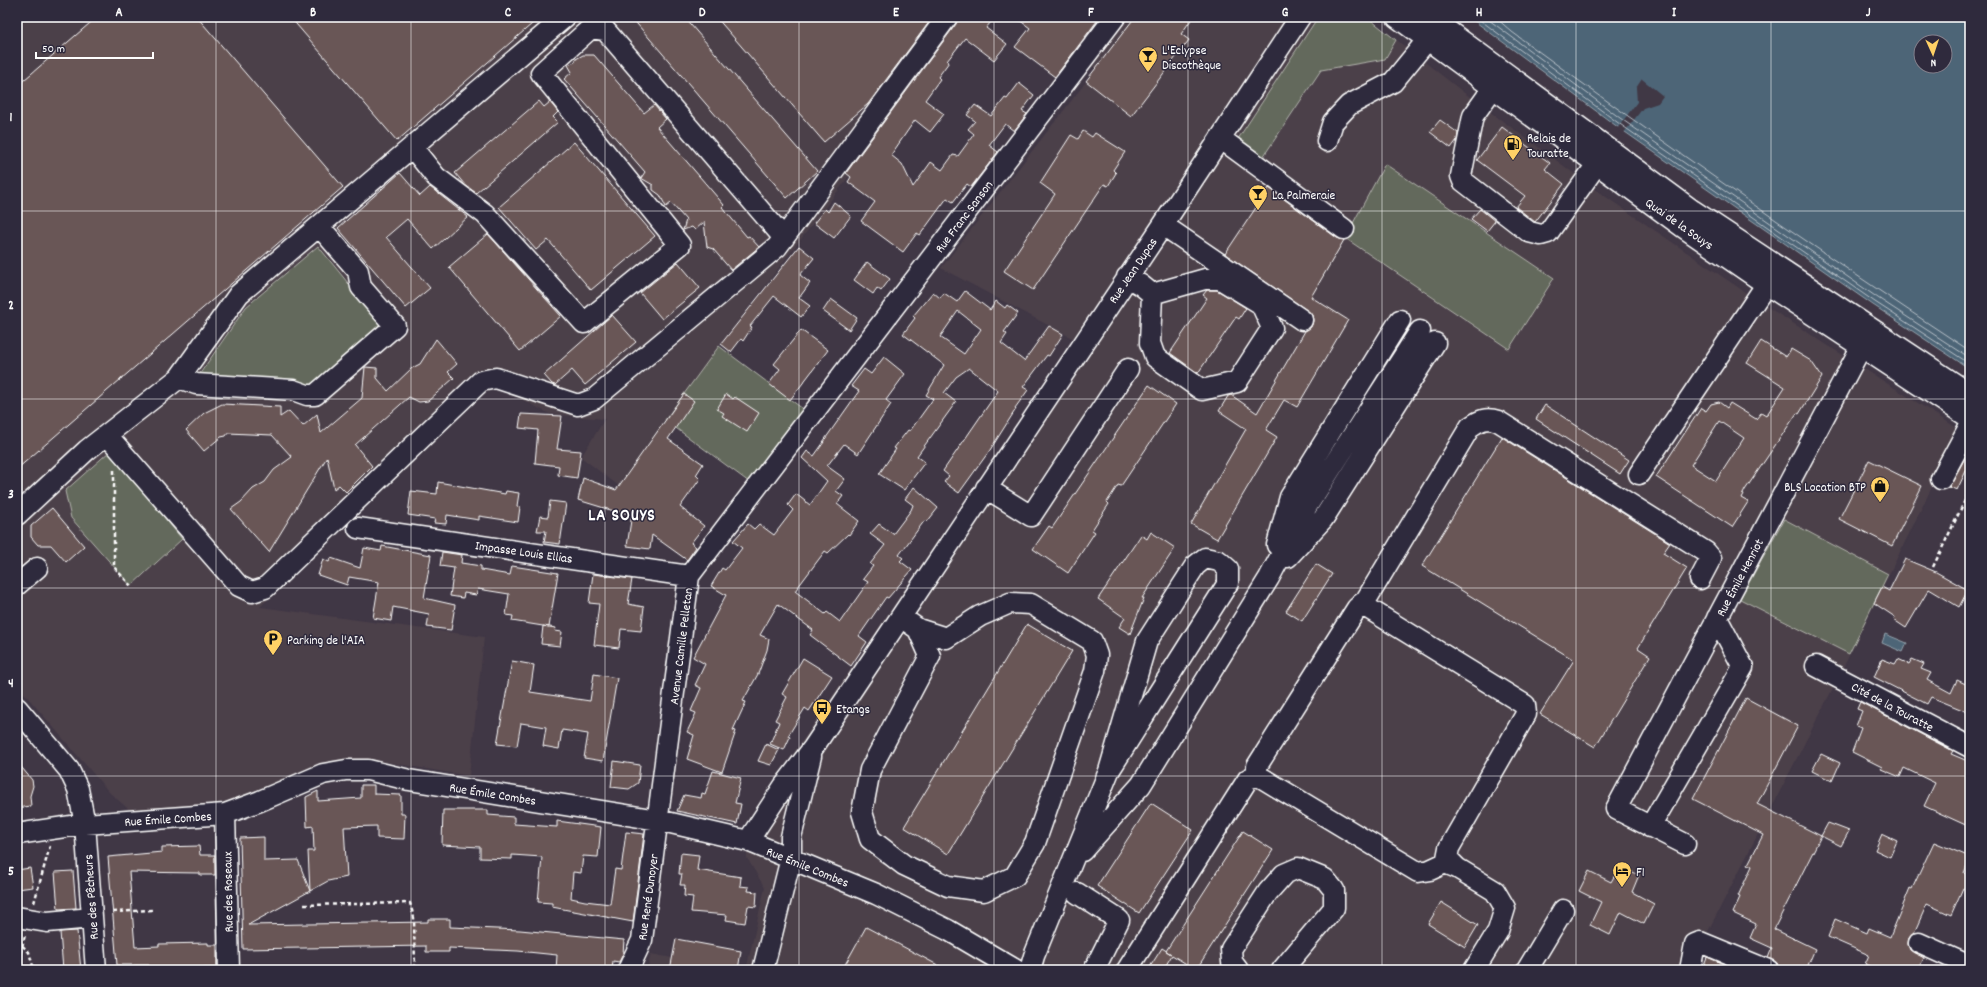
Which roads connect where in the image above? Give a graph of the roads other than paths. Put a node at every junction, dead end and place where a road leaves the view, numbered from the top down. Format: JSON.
{"nodes":[{"id":1,"x":565,"y":17,"type":"edge"},
{"id":2,"x":947,"y":17,"type":"edge"},
{"id":3,"x":1115,"y":17,"type":"edge"},
{"id":4,"x":1300,"y":17,"type":"edge"},
{"id":5,"x":1398,"y":17,"type":"edge"},
{"id":6,"x":1428,"y":17,"type":"edge"},
{"id":7,"x":1428,"y":39,"type":"junction"},
{"id":8,"x":1499,"y":80,"type":"junction"},
{"id":9,"x":1220,"y":138,"type":"junction"},
{"id":10,"x":1327,"y":141,"type":"dead end"},
{"id":11,"x":412,"y":148,"type":"junction"},
{"id":12,"x":1603,"y":156,"type":"junction"},
{"id":13,"x":319,"y":226,"type":"junction"},
{"id":14,"x":1163,"y":226,"type":"junction"},
{"id":15,"x":1344,"y":229,"type":"dead end"},
{"id":16,"x":784,"y":238,"type":"junction"},
{"id":17,"x":1772,"y":276,"type":"junction"},
{"id":18,"x":1127,"y":277,"type":"junction"},
{"id":19,"x":1152,"y":294,"type":"junction"},
{"id":20,"x":1302,"y":320,"type":"dead end"},
{"id":21,"x":1400,"y":320,"type":"dead end"},
{"id":22,"x":1428,"y":337,"type":"dead end"},
{"id":23,"x":1868,"y":339,"type":"junction"},
{"id":24,"x":1128,"y":369,"type":"dead end"},
{"id":25,"x":179,"y":378,"type":"junction"},
{"id":26,"x":1970,"y":395,"type":"edge"},
{"id":27,"x":812,"y":416,"type":"joint"},
{"id":28,"x":1970,"y":417,"type":"edge"},
{"id":29,"x":1970,"y":425,"type":"edge"},
{"id":30,"x":107,"y":435,"type":"junction"},
{"id":31,"x":1639,"y":474,"type":"dead end"},
{"id":32,"x":1941,"y":479,"type":"dead end"},
{"id":33,"x":986,"y":488,"type":"junction"},
{"id":34,"x":17,"y":515,"type":"edge"},
{"id":35,"x":358,"y":528,"type":"dead end"},
{"id":36,"x":37,"y":568,"type":"dead end"},
{"id":37,"x":689,"y":576,"type":"junction"},
{"id":38,"x":1269,"y":578,"type":"junction"},
{"id":39,"x":1700,"y":579,"type":"dead end"},
{"id":40,"x":17,"y":585,"type":"edge"},
{"id":41,"x":1361,"y":604,"type":"junction"},
{"id":42,"x":900,"y":617,"type":"junction"},
{"id":43,"x":1717,"y":618,"type":"junction"},
{"id":44,"x":918,"y":629,"type":"junction"},
{"id":45,"x":1816,"y":666,"type":"dead end"},
{"id":46,"x":17,"y":708,"type":"edge"},
{"id":47,"x":1970,"y":747,"type":"edge"},
{"id":48,"x":813,"y":748,"type":"junction"},
{"id":49,"x":1109,"y":771,"type":"junction"},
{"id":50,"x":1258,"y":775,"type":"junction"},
{"id":51,"x":225,"y":814,"type":"junction"},
{"id":52,"x":658,"y":820,"type":"junction"},
{"id":53,"x":85,"y":824,"type":"junction"},
{"id":54,"x":1650,"y":827,"type":"junction"},
{"id":55,"x":17,"y":834,"type":"edge"},
{"id":56,"x":748,"y":841,"type":"junction"},
{"id":57,"x":1685,"y":844,"type":"dead end"},
{"id":58,"x":791,"y":858,"type":"junction"},
{"id":59,"x":1072,"y":863,"type":"junction"},
{"id":60,"x":1457,"y":868,"type":"junction"},
{"id":61,"x":1077,"y":893,"type":"dead end"},
{"id":62,"x":1563,"y":910,"type":"dead end"},
{"id":63,"x":23,"y":918,"type":"edge"},
{"id":64,"x":92,"y":918,"type":"junction"},
{"id":65,"x":1919,"y":943,"type":"dead end"},
{"id":66,"x":1970,"y":966,"type":"edge"},
{"id":67,"x":96,"y":970,"type":"edge"},
{"id":68,"x":228,"y":970,"type":"edge"},
{"id":69,"x":628,"y":970,"type":"edge"},
{"id":70,"x":763,"y":970,"type":"edge"},
{"id":71,"x":1016,"y":970,"type":"edge"},
{"id":72,"x":1030,"y":970,"type":"edge"},
{"id":73,"x":1094,"y":970,"type":"edge"},
{"id":74,"x":1127,"y":970,"type":"edge"},
{"id":75,"x":1238,"y":970,"type":"edge"},
{"id":76,"x":1282,"y":970,"type":"edge"},
{"id":77,"x":1474,"y":970,"type":"edge"},
{"id":78,"x":1527,"y":970,"type":"edge"},
{"id":79,"x":1690,"y":970,"type":"edge"},
{"id":80,"x":1768,"y":970,"type":"edge"}],
"edges":[{"from":1,"to":11,"type":"street"},
{"from":2,"to":16,"type":"street"},
{"from":3,"to":27,"type":"street","name":"Rue Franc Sanson"},
{"from":4,"to":9,"type":"street","name":"Rue Jean Dupas"},
{"from":5,"to":7,"type":"main road","name":"Quai de la Souys"},
{"from":6,"to":8,"type":"main road","name":"Quai de la Souys"},
{"from":7,"to":8,"type":"main road","name":"Quai de la Souys"},
{"from":7,"to":10,"type":"street"},
{"from":8,"to":12,"type":"main road","name":"Quai de la Souys"},
{"from":8,"to":12,"type":"street"},
{"from":9,"to":14,"type":"street","name":"Rue Jean Dupas"},
{"from":9,"to":15,"type":"street"},
{"from":11,"to":13,"type":"street"},
{"from":11,"to":16,"type":"street"},
{"from":12,"to":17,"type":"main road","name":"Quai de la Souys"},
{"from":13,"to":25,"type":"street"},
{"from":13,"to":25,"type":"street"},
{"from":14,"to":18,"type":"street","name":"Rue Jean Dupas"},
{"from":14,"to":20,"type":"street"},
{"from":16,"to":30,"type":"street"},
{"from":17,"to":23,"type":"main road","name":"Quai de la Souys"},
{"from":17,"to":31,"type":"street"},
{"from":18,"to":19,"type":"street"},
{"from":18,"to":33,"type":"street","name":"Rue Jean Dupas"},
{"from":19,"to":19,"type":"street"},
{"from":21,"to":38,"type":"street"},
{"from":22,"to":38,"type":"street"},
{"from":23,"to":26,"type":"main road","name":"Quai de la Souys"},
{"from":23,"to":28,"type":"main road","name":"Quai de la Souys"},
{"from":23,"to":43,"type":"street","name":"Rue Émile Henriot"},
{"from":24,"to":33,"type":"street"},
{"from":25,"to":30,"type":"street"},
{"from":27,"to":37,"type":"street","name":"Avenue Camille Pelletan"},
{"from":29,"to":32,"type":"street"},
{"from":30,"to":34,"type":"street"},
{"from":33,"to":42,"type":"street","name":"Rue Jean Dupas"},
{"from":35,"to":37,"type":"street","name":"Impasse Louis Ellias"},
{"from":36,"to":40,"type":"street"},
{"from":37,"to":52,"type":"street","name":"Avenue Camille Pelletan"},
{"from":38,"to":59,"type":"street"},
{"from":39,"to":41,"type":"street"},
{"from":41,"to":50,"type":"street"},
{"from":41,"to":60,"type":"street"},
{"from":42,"to":44,"type":"street"},
{"from":42,"to":48,"type":"street","name":"Rue Jean Dupas"},
{"from":43,"to":54,"type":"street"},
{"from":43,"to":54,"type":"street","name":"Rue Émile Henriot"},
{"from":44,"to":44,"type":"street"},
{"from":45,"to":47,"type":"street","name":"Cité de la Touratte"},
{"from":46,"to":53,"type":"street"},
{"from":48,"to":56,"type":"street","name":"Rue Jean Dupas"},
{"from":48,"to":58,"type":"street"},
{"from":49,"to":49,"type":"street"},
{"from":49,"to":59,"type":"street"},
{"from":50,"to":60,"type":"street"},
{"from":50,"to":74,"type":"street"},
{"from":51,"to":52,"type":"street","name":"Rue Émile Combes"},
{"from":51,"to":53,"type":"street","name":"Rue Émile Combes"},
{"from":51,"to":68,"type":"street","name":"Rue des Roseaux"},
{"from":52,"to":56,"type":"street","name":"Rue Émile Combes"},
{"from":52,"to":69,"type":"street","name":"Rue René Dunoyer"},
{"from":53,"to":55,"type":"street","name":"Rue Émile Combes"},
{"from":53,"to":64,"type":"street","name":"Rue des Pêcheurs"},
{"from":54,"to":57,"type":"street"},
{"from":56,"to":58,"type":"street","name":"Rue Émile Combes"},
{"from":58,"to":70,"type":"street"},
{"from":58,"to":71,"type":"street","name":"Rue Émile Combes"},
{"from":59,"to":72,"type":"street"},
{"from":60,"to":77,"type":"street"},
{"from":61,"to":73,"type":"street"},
{"from":62,"to":78,"type":"street"},
{"from":63,"to":64,"type":"street"},
{"from":64,"to":67,"type":"street","name":"Rue des Pêcheurs"},
{"from":65,"to":66,"type":"street"},
{"from":75,"to":76,"type":"street"},
{"from":79,"to":80,"type":"street"}]}
